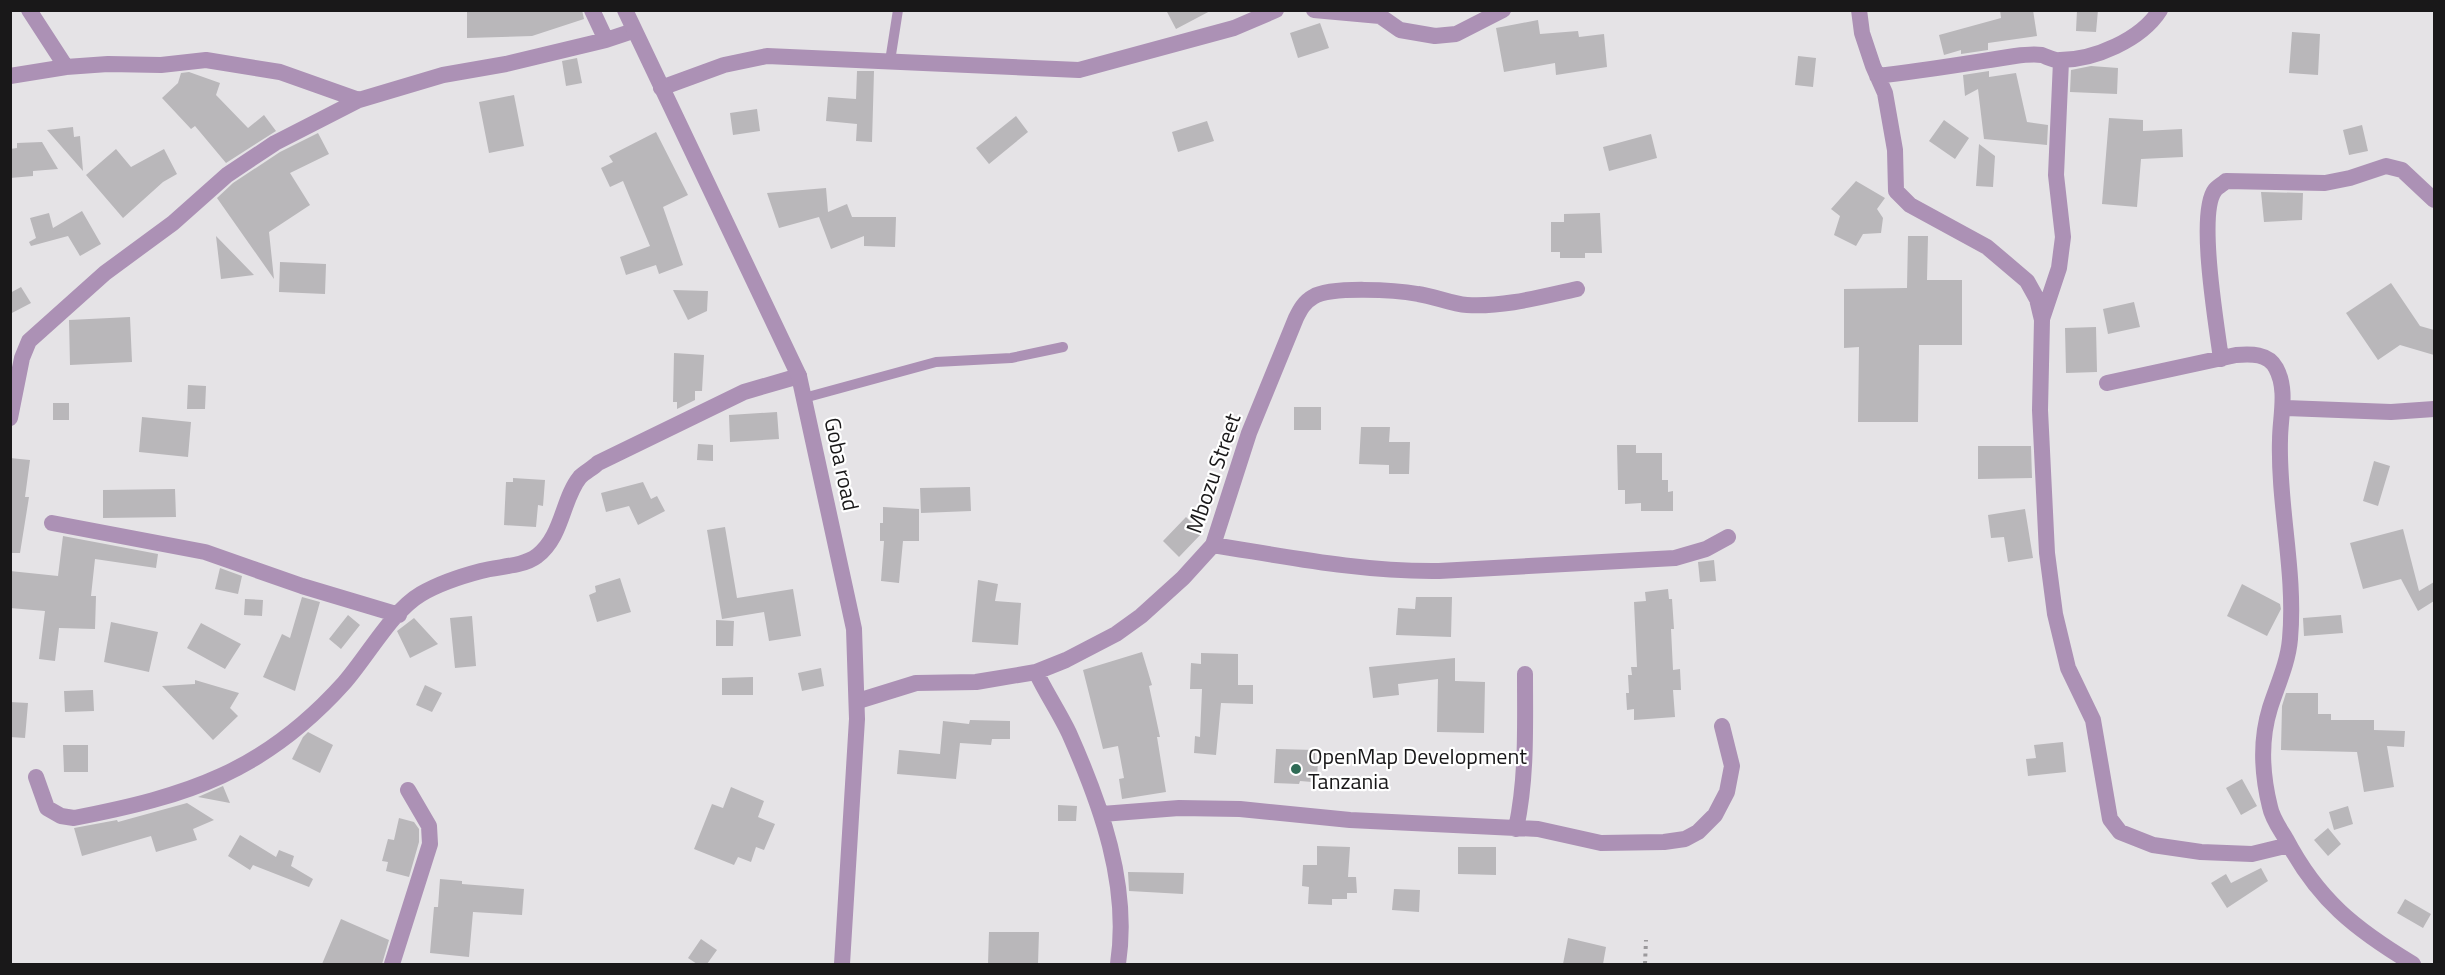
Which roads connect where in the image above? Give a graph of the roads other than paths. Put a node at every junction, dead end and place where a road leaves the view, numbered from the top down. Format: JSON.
{"nodes":[{"id":1,"x":29,"y":10,"type":"edge"},
{"id":2,"x":592,"y":10,"type":"edge"},
{"id":3,"x":625,"y":10,"type":"edge"},
{"id":4,"x":898,"y":10,"type":"edge"},
{"id":5,"x":1276,"y":10,"type":"edge"},
{"id":6,"x":1314,"y":10,"type":"edge"},
{"id":7,"x":1503,"y":10,"type":"edge"},
{"id":8,"x":1859,"y":10,"type":"edge"},
{"id":9,"x":2160,"y":10,"type":"edge"},
{"id":10,"x":633,"y":31,"type":"junction"},
{"id":11,"x":606,"y":40,"type":"junction"},
{"id":12,"x":890,"y":61,"type":"junction"},
{"id":13,"x":2061,"y":61,"type":"junction"},
{"id":14,"x":66,"y":67,"type":"junction"},
{"id":15,"x":10,"y":76,"type":"edge"},
{"id":16,"x":1877,"y":76,"type":"junction"},
{"id":17,"x":660,"y":88,"type":"junction"},
{"id":18,"x":359,"y":100,"type":"junction"},
{"id":19,"x":2434,"y":200,"type":"edge"},
{"id":20,"x":1577,"y":290,"type":"dead end"},
{"id":21,"x":2042,"y":320,"type":"junction"},
{"id":22,"x":1063,"y":347,"type":"dead end"},
{"id":23,"x":2221,"y":359,"type":"junction"},
{"id":24,"x":799,"y":376,"type":"junction"},
{"id":25,"x":2108,"y":383,"type":"dead end"},
{"id":26,"x":804,"y":398,"type":"junction"},
{"id":27,"x":2283,"y":408,"type":"junction"},
{"id":28,"x":2434,"y":409,"type":"edge"},
{"id":29,"x":10,"y":418,"type":"edge"},
{"id":30,"x":52,"y":523,"type":"dead end"},
{"id":31,"x":1728,"y":537,"type":"dead end"},
{"id":32,"x":1213,"y":545,"type":"junction"},
{"id":33,"x":399,"y":615,"type":"junction"},
{"id":34,"x":1036,"y":672,"type":"junction"},
{"id":35,"x":1525,"y":674,"type":"dead end"},
{"id":36,"x":858,"y":701,"type":"junction"},
{"id":37,"x":1722,"y":726,"type":"dead end"},
{"id":38,"x":36,"y":777,"type":"dead end"},
{"id":39,"x":408,"y":790,"type":"dead end"},
{"id":40,"x":1102,"y":814,"type":"junction"},
{"id":41,"x":1516,"y":829,"type":"junction"},
{"id":42,"x":2289,"y":845,"type":"junction"},
{"id":43,"x":392,"y":964,"type":"edge"},
{"id":44,"x":842,"y":964,"type":"edge"},
{"id":45,"x":1118,"y":964,"type":"edge"},
{"id":46,"x":2413,"y":964,"type":"edge"}],
"edges":[{"from":1,"to":14,"type":"street"},
{"from":2,"to":11,"type":"street"},
{"from":3,"to":10,"type":"street","name":"Goba road"},
{"from":4,"to":12,"type":"lane"},
{"from":5,"to":12,"type":"street"},
{"from":6,"to":7,"type":"street"},
{"from":8,"to":16,"type":"street"},
{"from":9,"to":13,"type":"street"},
{"from":10,"to":11,"type":"street"},
{"from":10,"to":17,"type":"street","name":"Goba road"},
{"from":11,"to":18,"type":"street"},
{"from":12,"to":17,"type":"street"},
{"from":13,"to":16,"type":"street"},
{"from":13,"to":21,"type":"street"},
{"from":14,"to":15,"type":"street"},
{"from":14,"to":18,"type":"street"},
{"from":16,"to":21,"type":"street"},
{"from":17,"to":24,"type":"street","name":"Goba road"},
{"from":18,"to":29,"type":"street"},
{"from":19,"to":23,"type":"street"},
{"from":20,"to":32,"type":"street","name":"Mbozu Street"},
{"from":21,"to":42,"type":"street"},
{"from":22,"to":26,"type":"lane"},
{"from":23,"to":25,"type":"street"},
{"from":23,"to":27,"type":"street"},
{"from":24,"to":26,"type":"street","name":"Goba road"},
{"from":24,"to":33,"type":"street"},
{"from":26,"to":36,"type":"street","name":"Goba road"},
{"from":27,"to":28,"type":"street"},
{"from":27,"to":42,"type":"street"},
{"from":30,"to":33,"type":"street"},
{"from":31,"to":32,"type":"street"},
{"from":32,"to":34,"type":"street","name":"Mbozu Street"},
{"from":33,"to":38,"type":"street"},
{"from":34,"to":36,"type":"street","name":"Mbozu Street"},
{"from":34,"to":40,"type":"street"},
{"from":35,"to":41,"type":"street"},
{"from":36,"to":44,"type":"street","name":"Goba road"},
{"from":37,"to":41,"type":"street"},
{"from":39,"to":43,"type":"street"},
{"from":40,"to":41,"type":"street"},
{"from":40,"to":45,"type":"street"},
{"from":42,"to":46,"type":"street"}]}
